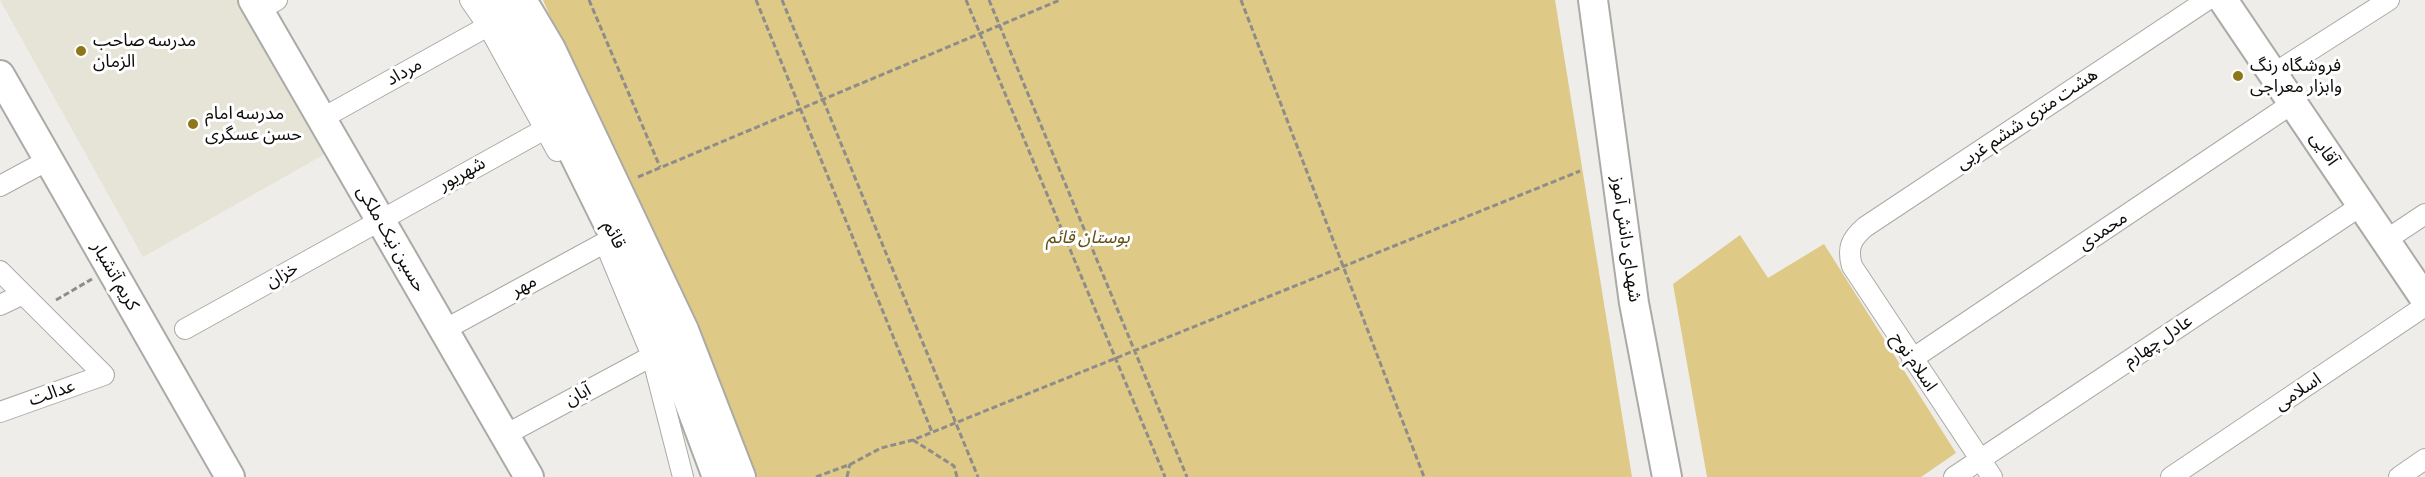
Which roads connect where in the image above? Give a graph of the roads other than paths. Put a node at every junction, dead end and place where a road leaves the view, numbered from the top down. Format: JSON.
{"nodes":[{"id":1,"x":470,"y":0,"type":"edge"},
{"id":2,"x":522,"y":0,"type":"edge"},
{"id":3,"x":1575,"y":0,"type":"edge"},
{"id":4,"x":1593,"y":0,"type":"edge"},
{"id":5,"x":2207,"y":0,"type":"edge"},
{"id":6,"x":2223,"y":0,"type":"edge"},
{"id":7,"x":2389,"y":0,"type":"edge"},
{"id":8,"x":263,"y":3,"type":"edge"},
{"id":9,"x":491,"y":13,"type":"edge"},
{"id":10,"x":2274,"y":74,"type":"junction"},
{"id":11,"x":0,"y":75,"type":"edge"},
{"id":12,"x":2294,"y":103,"type":"junction"},
{"id":13,"x":321,"y":118,"type":"junction"},
{"id":14,"x":545,"y":129,"type":"junction"},
{"id":15,"x":39,"y":165,"type":"dead end"},
{"id":16,"x":0,"y":186,"type":"edge"},
{"id":17,"x":2362,"y":205,"type":"junction"},
{"id":18,"x":2425,"y":214,"type":"edge"},
{"id":19,"x":380,"y":220,"type":"junction"},
{"id":20,"x":2386,"y":240,"type":"junction"},
{"id":21,"x":1851,"y":242,"type":"joint"},
{"id":22,"x":604,"y":243,"type":"junction"},
{"id":23,"x":0,"y":271,"type":"edge"},
{"id":24,"x":23,"y":294,"type":"junction"},
{"id":25,"x":2425,"y":299,"type":"edge"},
{"id":26,"x":0,"y":305,"type":"edge"},
{"id":27,"x":2425,"y":306,"type":"edge"},
{"id":28,"x":185,"y":329,"type":"dead end"},
{"id":29,"x":444,"y":330,"type":"junction"},
{"id":30,"x":652,"y":356,"type":"junction"},
{"id":31,"x":1912,"y":359,"type":"junction"},
{"id":32,"x":0,"y":412,"type":"edge"},
{"id":33,"x":505,"y":435,"type":"junction"},
{"id":34,"x":2425,"y":459,"type":"edge"},
{"id":35,"x":1980,"y":460,"type":"junction"},
{"id":36,"x":230,"y":477,"type":"edge"},
{"id":37,"x":530,"y":477,"type":"edge"},
{"id":38,"x":683,"y":477,"type":"edge"},
{"id":39,"x":717,"y":477,"type":"edge"},
{"id":40,"x":741,"y":477,"type":"edge"},
{"id":41,"x":1649,"y":477,"type":"edge"},
{"id":42,"x":1667,"y":477,"type":"edge"},
{"id":43,"x":1954,"y":477,"type":"edge"},
{"id":44,"x":1992,"y":477,"type":"edge"},
{"id":45,"x":2171,"y":477,"type":"edge"},
{"id":46,"x":2399,"y":477,"type":"edge"}],
"edges":[{"from":1,"to":9,"type":"street"},
{"from":2,"to":40,"type":"main road","name":"قائم"},
{"from":3,"to":41,"type":"main road"},
{"from":4,"to":42,"type":"main road","name":"شهدای دانش آموز"},
{"from":5,"to":21,"type":"street","name":"هشت متری ششم غربی"},
{"from":6,"to":10,"type":"main road","name":"آقایی"},
{"from":7,"to":10,"type":"street"},
{"from":8,"to":13,"type":"main road","name":"حسین نیک ملکی"},
{"from":9,"to":13,"type":"street","name":"مرداد"},
{"from":9,"to":14,"type":"street"},
{"from":9,"to":39,"type":"main road","name":"قائم"},
{"from":10,"to":12,"type":"main road","name":"آقایی"},
{"from":11,"to":36,"type":"main road","name":"کریم آتشبار"},
{"from":12,"to":17,"type":"main road","name":"آقایی"},
{"from":12,"to":31,"type":"street","name":"محمدی"},
{"from":13,"to":19,"type":"main road","name":"حسین نیک ملکی"},
{"from":14,"to":19,"type":"street","name":"شهریور"},
{"from":14,"to":22,"type":"street"},
{"from":15,"to":16,"type":"street"},
{"from":17,"to":20,"type":"main road","name":"آقایی"},
{"from":17,"to":35,"type":"street","name":"عادل چهارم"},
{"from":18,"to":20,"type":"street"},
{"from":19,"to":28,"type":"street","name":"خزان"},
{"from":19,"to":29,"type":"main road","name":"حسین نیک ملکی"},
{"from":20,"to":25,"type":"main road","name":"آقایی"},
{"from":21,"to":31,"type":"street","name":"اسلام نوح"},
{"from":22,"to":29,"type":"street","name":"مهر"},
{"from":22,"to":30,"type":"street"},
{"from":23,"to":24,"type":"street"},
{"from":24,"to":26,"type":"street"},
{"from":24,"to":32,"type":"street","name":"عدالت"},
{"from":27,"to":45,"type":"street","name":"اسلامی"},
{"from":29,"to":33,"type":"main road","name":"حسین نیک ملکی"},
{"from":30,"to":33,"type":"street","name":"آبان"},
{"from":30,"to":38,"type":"street"},
{"from":31,"to":35,"type":"street","name":"اسلام نوح"},
{"from":33,"to":37,"type":"main road","name":"حسین نیک ملکی"},
{"from":34,"to":46,"type":"street"},
{"from":35,"to":43,"type":"street","name":"عادل چهارم"},
{"from":35,"to":44,"type":"street","name":"اسلام نوح"}]}
